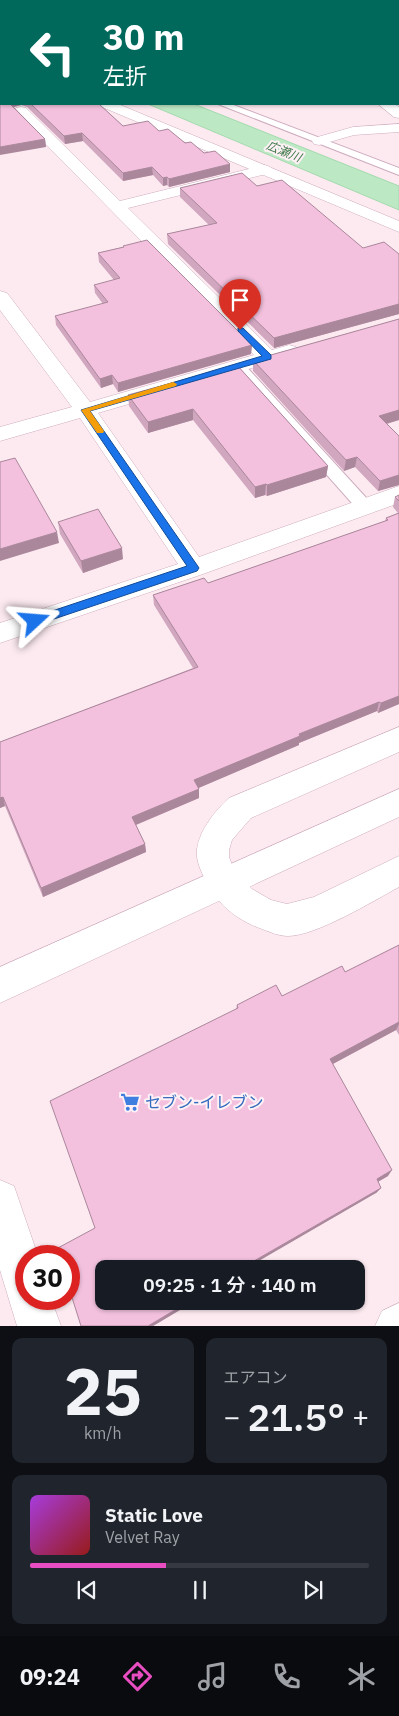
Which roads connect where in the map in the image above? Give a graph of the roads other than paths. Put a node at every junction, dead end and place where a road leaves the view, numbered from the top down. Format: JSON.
{"nodes":[{"id":1,"x":109,"y":105,"type":"edge"},
{"id":2,"x":226,"y":105,"type":"edge"},
{"id":3,"x":387,"y":105,"type":"edge"},
{"id":4,"x":21,"y":110,"type":"dead end"},
{"id":5,"x":399,"y":114,"type":"edge"},
{"id":6,"x":399,"y":128,"type":"edge"},
{"id":7,"x":319,"y":141,"type":"junction"},
{"id":8,"x":265,"y":170,"type":"junction"},
{"id":9,"x":399,"y":172,"type":"edge"},
{"id":10,"x":118,"y":206,"type":"junction"},
{"id":11,"x":399,"y":227,"type":"edge"},
{"id":12,"x":0,"y":297,"type":"edge"},
{"id":13,"x":306,"y":347,"type":"edge"},
{"id":14,"x":268,"y":357,"type":"junction"},
{"id":15,"x":238,"y":366,"type":"junction"},
{"id":16,"x":85,"y":410,"type":"junction"},
{"id":17,"x":0,"y":434,"type":"edge"},
{"id":18,"x":399,"y":494,"type":"edge"},
{"id":19,"x":364,"y":506,"type":"junction"},
{"id":20,"x":194,"y":568,"type":"junction"},
{"id":21,"x":0,"y":633,"type":"edge"},
{"id":22,"x":399,"y":739,"type":"edge"},
{"id":23,"x":399,"y":802,"type":"edge"},
{"id":24,"x":386,"y":877,"type":"edge"},
{"id":25,"x":224,"y":882,"type":"junction"},
{"id":26,"x":0,"y":985,"type":"edge"},
{"id":27,"x":0,"y":1200,"type":"edge"},
{"id":28,"x":15,"y":1250,"type":"edge"},
{"id":29,"x":33,"y":1310,"type":"edge"},
{"id":30,"x":38,"y":1326,"type":"edge"}],
"edges":[{"from":1,"to":8,"type":"street"},
{"from":2,"to":7,"type":"lane"},
{"from":3,"to":5,"type":"street"},
{"from":4,"to":10,"type":"street"},
{"from":6,"to":7,"type":"street"},
{"from":7,"to":9,"type":"lane"},
{"from":8,"to":10,"type":"street"},
{"from":8,"to":11,"type":"street"},
{"from":10,"to":14,"type":"street"},
{"from":12,"to":16,"type":"street"},
{"from":13,"to":14,"type":"street"},
{"from":14,"to":15,"type":"street"},
{"from":15,"to":16,"type":"street"},
{"from":15,"to":19,"type":"lane"},
{"from":16,"to":17,"type":"street"},
{"from":16,"to":20,"type":"street"},
{"from":18,"to":19,"type":"street"},
{"from":19,"to":20,"type":"street"},
{"from":20,"to":21,"type":"street"},
{"from":22,"to":25,"type":"street"},
{"from":23,"to":25,"type":"street"},
{"from":24,"to":25,"type":"street"},
{"from":25,"to":26,"type":"street"},
{"from":27,"to":28,"type":"street"},
{"from":29,"to":30,"type":"street"}]}
